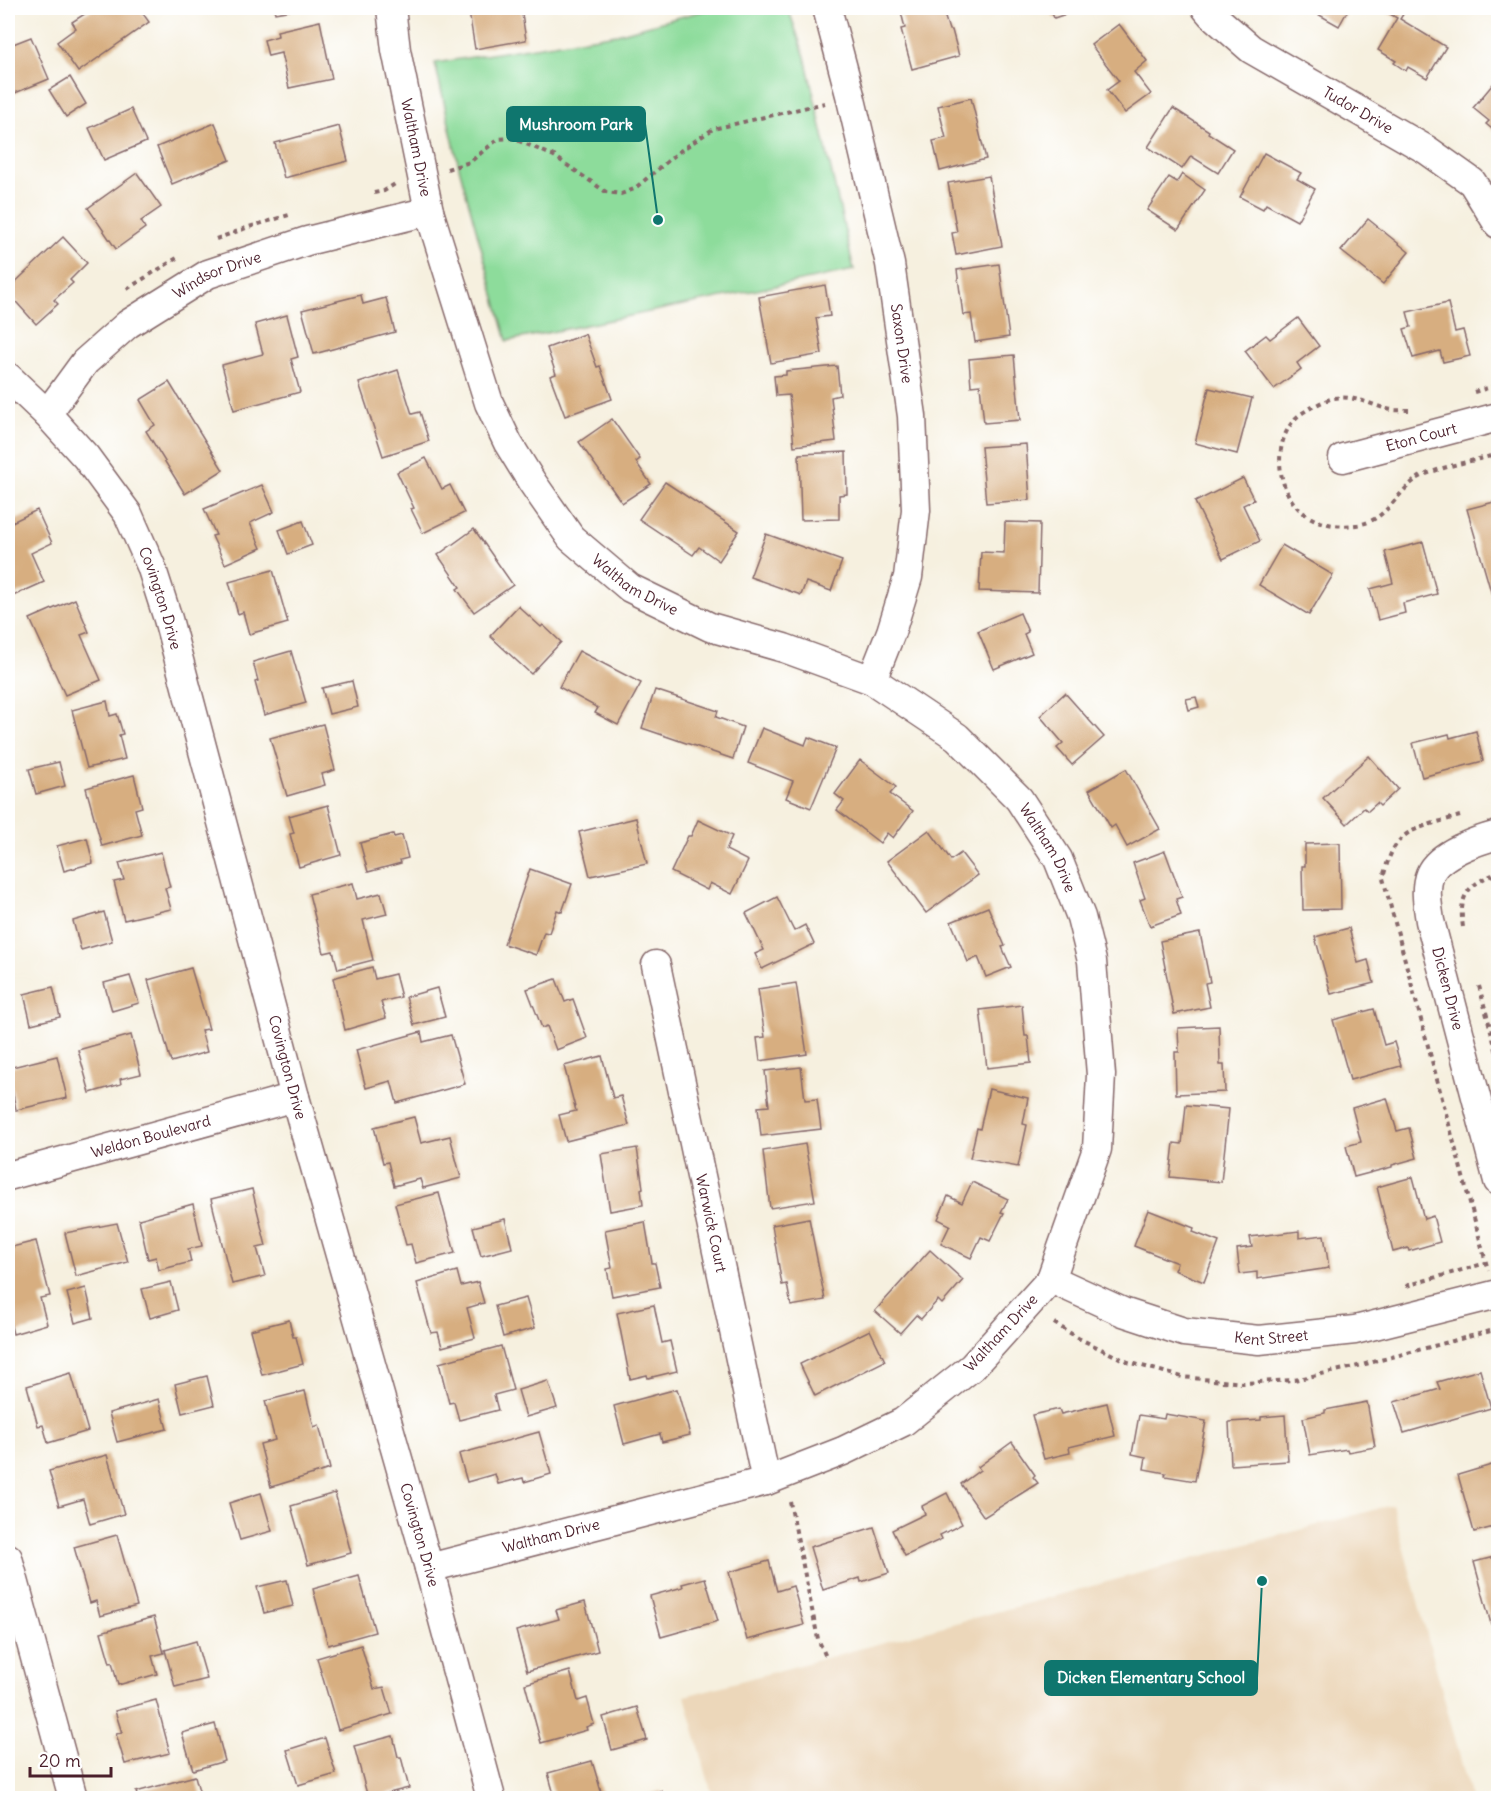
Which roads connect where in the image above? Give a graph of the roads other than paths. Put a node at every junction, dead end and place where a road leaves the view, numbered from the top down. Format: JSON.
{"nodes":[{"id":1,"x":391,"y":8,"type":"edge"},
{"id":2,"x":827,"y":8,"type":"edge"},
{"id":3,"x":1206,"y":8,"type":"edge"},
{"id":4,"x":429,"y":211,"type":"junction"},
{"id":5,"x":1498,"y":224,"type":"edge"},
{"id":6,"x":8,"y":377,"type":"edge"},
{"id":7,"x":47,"y":414,"type":"junction"},
{"id":8,"x":1498,"y":417,"type":"edge"},
{"id":9,"x":1343,"y":458,"type":"dead end"},
{"id":10,"x":872,"y":680,"type":"junction"},
{"id":11,"x":1498,"y":835,"type":"edge"},
{"id":12,"x":656,"y":965,"type":"dead end"},
{"id":13,"x":296,"y":1097,"type":"junction"},
{"id":14,"x":8,"y":1176,"type":"edge"},
{"id":15,"x":1498,"y":1180,"type":"edge"},
{"id":16,"x":1051,"y":1279,"type":"junction"},
{"id":17,"x":1498,"y":1294,"type":"edge"},
{"id":18,"x":775,"y":1478,"type":"junction"},
{"id":19,"x":8,"y":1558,"type":"edge"},
{"id":20,"x":429,"y":1568,"type":"junction"},
{"id":21,"x":73,"y":1798,"type":"edge"},
{"id":22,"x":491,"y":1798,"type":"edge"}],
"edges":[{"from":1,"to":4,"type":"street","name":"Waltham Drive"},
{"from":2,"to":10,"type":"street","name":"Saxon Drive"},
{"from":3,"to":5,"type":"street","name":"Tudor Drive"},
{"from":4,"to":7,"type":"street","name":"Windsor Drive"},
{"from":4,"to":10,"type":"street","name":"Waltham Drive"},
{"from":6,"to":7,"type":"street","name":"Covington Drive"},
{"from":7,"to":13,"type":"street","name":"Covington Drive"},
{"from":8,"to":9,"type":"street","name":"Eton Court"},
{"from":10,"to":16,"type":"street","name":"Waltham Drive"},
{"from":11,"to":15,"type":"street","name":"Dicken Drive"},
{"from":12,"to":18,"type":"street","name":"Warwick Court"},
{"from":13,"to":14,"type":"street","name":"Weldon Boulevard"},
{"from":13,"to":20,"type":"street","name":"Covington Drive"},
{"from":16,"to":17,"type":"street","name":"Kent Street"},
{"from":16,"to":18,"type":"street","name":"Waltham Drive"},
{"from":18,"to":20,"type":"street","name":"Waltham Drive"},
{"from":19,"to":21,"type":"street"},
{"from":20,"to":22,"type":"street","name":"Covington Drive"}]}
